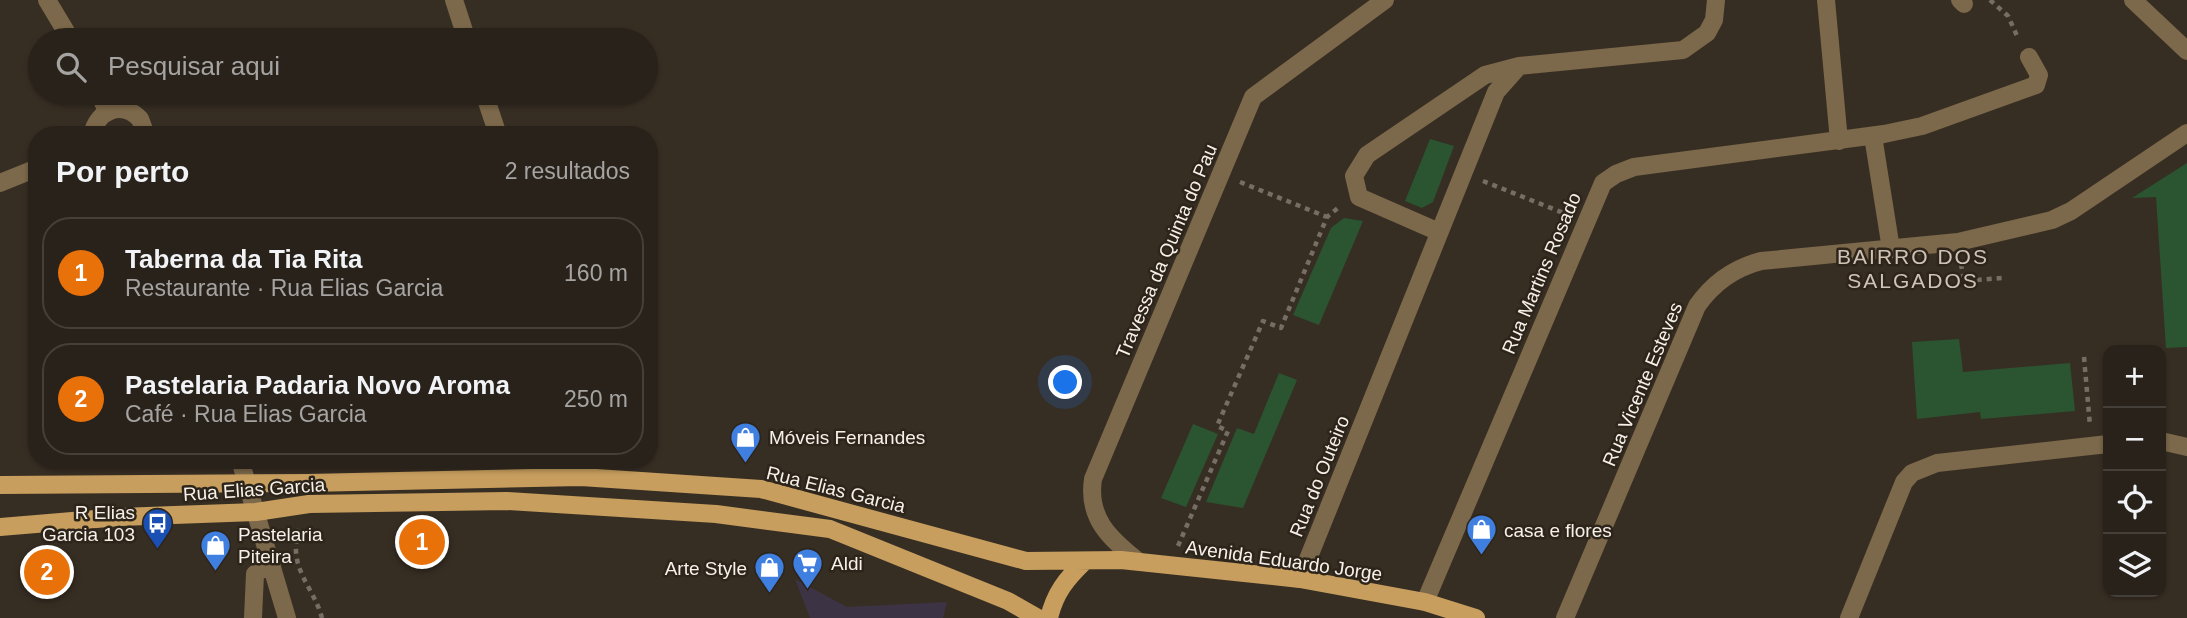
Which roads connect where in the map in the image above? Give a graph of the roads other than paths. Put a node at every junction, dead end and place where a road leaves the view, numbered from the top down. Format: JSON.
{"nodes":[{"id":1,"x":47,"y":0,"type":"edge"},
{"id":2,"x":454,"y":0,"type":"edge"},
{"id":3,"x":1385,"y":0,"type":"edge"},
{"id":4,"x":1716,"y":0,"type":"edge"},
{"id":5,"x":1826,"y":0,"type":"edge"},
{"id":6,"x":2133,"y":0,"type":"edge"},
{"id":7,"x":64,"y":28,"type":"edge"},
{"id":8,"x":463,"y":28,"type":"edge"},
{"id":9,"x":2187,"y":51,"type":"edge"},
{"id":10,"x":2029,"y":57,"type":"road end"},
{"id":11,"x":1518,"y":66,"type":"junction"},
{"id":12,"x":104,"y":105,"type":"edge"},
{"id":13,"x":489,"y":105,"type":"edge"},
{"id":14,"x":107,"y":111,"type":"junction"},
{"id":15,"x":94,"y":126,"type":"edge"},
{"id":16,"x":141,"y":126,"type":"edge"},
{"id":17,"x":495,"y":126,"type":"edge"},
{"id":18,"x":2187,"y":133,"type":"edge"},
{"id":19,"x":1873,"y":136,"type":"junction"},
{"id":20,"x":1839,"y":141,"type":"junction"},
{"id":21,"x":28,"y":172,"type":"edge"},
{"id":22,"x":0,"y":183,"type":"edge"},
{"id":23,"x":1439,"y":232,"type":"junction"},
{"id":24,"x":1891,"y":249,"type":"junction"},
{"id":25,"x":2166,"y":442,"type":"edge"},
{"id":26,"x":2100,"y":445,"type":"edge"},
{"id":27,"x":2187,"y":447,"type":"edge"},
{"id":28,"x":243,"y":469,"type":"edge"},
{"id":29,"x":558,"y":469,"type":"edge"},
{"id":30,"x":589,"y":469,"type":"edge"},
{"id":31,"x":248,"y":483,"type":"junction"},
{"id":32,"x":0,"y":485,"type":"edge"},
{"id":33,"x":256,"y":512,"type":"junction"},
{"id":34,"x":0,"y":527,"type":"edge"},
{"id":35,"x":1085,"y":561,"type":"junction"},
{"id":36,"x":1138,"y":561,"type":"junction"},
{"id":37,"x":270,"y":563,"type":"junction"},
{"id":38,"x":1300,"y":579,"type":"junction"},
{"id":39,"x":1425,"y":603,"type":"junction"},
{"id":40,"x":253,"y":618,"type":"edge"},
{"id":41,"x":287,"y":618,"type":"edge"},
{"id":42,"x":1038,"y":618,"type":"edge"},
{"id":43,"x":1049,"y":618,"type":"edge"},
{"id":44,"x":1476,"y":618,"type":"edge"},
{"id":45,"x":1565,"y":618,"type":"edge"},
{"id":46,"x":1849,"y":618,"type":"edge"}],
"edges":[{"from":1,"to":7,"type":"street"},
{"from":2,"to":8,"type":"street"},
{"from":3,"to":36,"type":"street","name":"Travessa da Quinta do Pau"},
{"from":4,"to":11,"type":"street"},
{"from":5,"to":20,"type":"street"},
{"from":6,"to":9,"type":"street"},
{"from":10,"to":19,"type":"street","name":"Rua Martins Rosado"},
{"from":11,"to":23,"type":"street","name":"Rua do Outeiro"},
{"from":11,"to":23,"type":"street"},
{"from":12,"to":14,"type":"street"},
{"from":13,"to":17,"type":"street"},
{"from":14,"to":15,"type":"street"},
{"from":14,"to":16,"type":"street"},
{"from":18,"to":24,"type":"street","name":"Rua Vicente Esteves"},
{"from":19,"to":20,"type":"street","name":"Rua Martins Rosado"},
{"from":19,"to":24,"type":"street"},
{"from":20,"to":39,"type":"street","name":"Rua Martins Rosado"},
{"from":21,"to":22,"type":"street"},
{"from":23,"to":38,"type":"street","name":"Rua do Outeiro"},
{"from":24,"to":45,"type":"street","name":"Rua Vicente Esteves"},
{"from":25,"to":27,"type":"street"},
{"from":26,"to":46,"type":"street"},
{"from":28,"to":31,"type":"street"},
{"from":29,"to":31,"type":"main road","name":"Rua Elias Garcia"},
{"from":30,"to":35,"type":"main road","name":"Rua Elias Garcia"},
{"from":31,"to":32,"type":"main road","name":"Rua Elias Garcia"},
{"from":31,"to":33,"type":"street"},
{"from":33,"to":34,"type":"main road","name":"Rua Elias Garcia"},
{"from":33,"to":37,"type":"street"},
{"from":33,"to":42,"type":"main road","name":"Rua Elias Garcia"},
{"from":35,"to":36,"type":"main road","name":"Avenida Eduardo Jorge"},
{"from":35,"to":43,"type":"main road"},
{"from":36,"to":38,"type":"main road","name":"Avenida Eduardo Jorge"},
{"from":37,"to":40,"type":"street"},
{"from":37,"to":41,"type":"street"},
{"from":38,"to":39,"type":"main road","name":"Avenida Eduardo Jorge"},
{"from":39,"to":44,"type":"main road","name":"Avenida Eduardo Jorge"}]}
